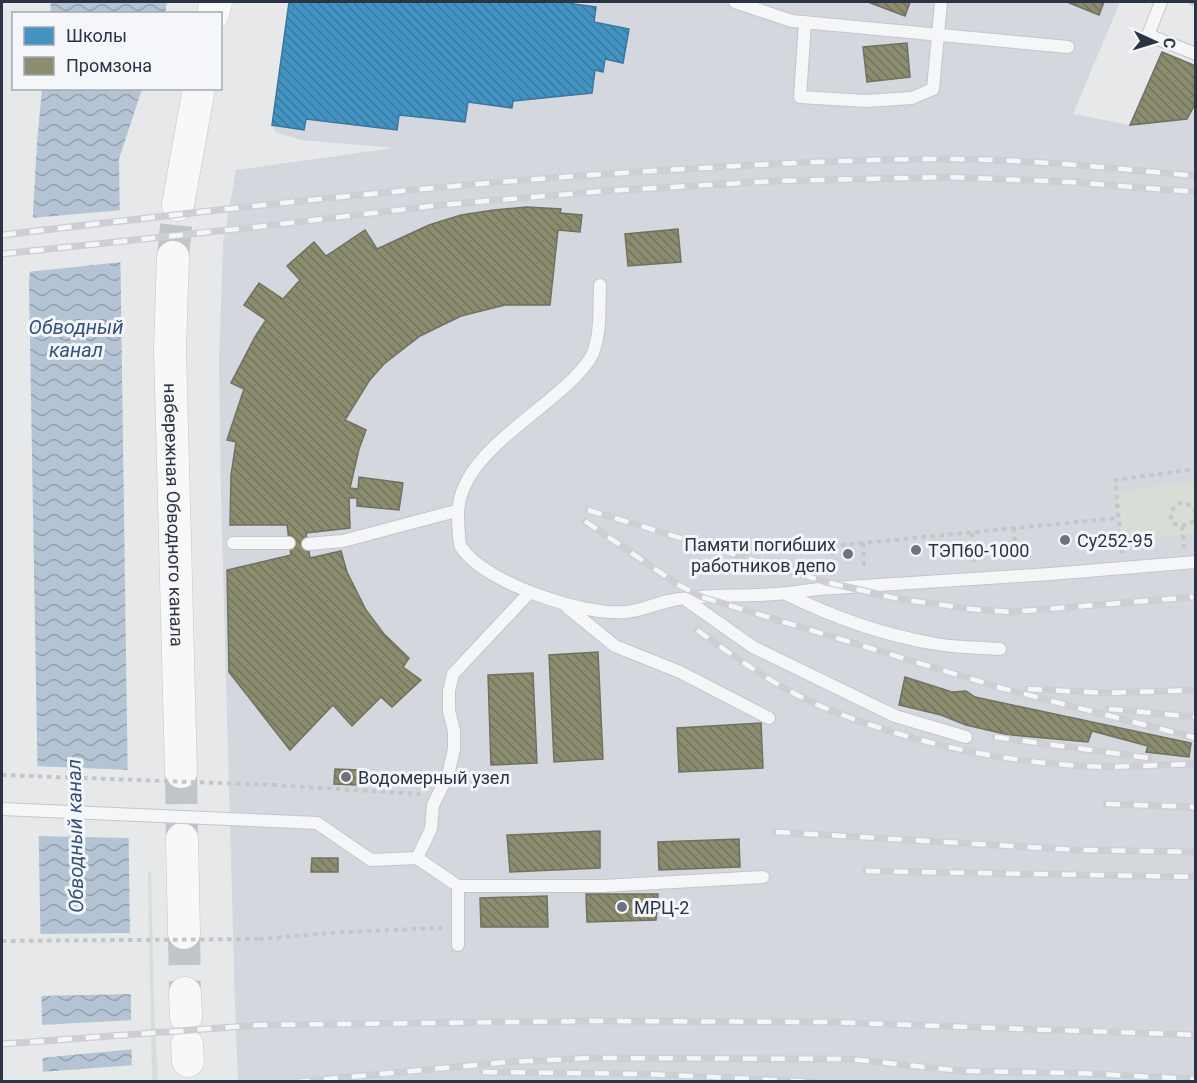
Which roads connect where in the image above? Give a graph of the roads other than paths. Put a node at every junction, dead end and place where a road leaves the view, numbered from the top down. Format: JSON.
{"nodes":[{"id":1,"x":735,"y":2,"type":"edge"},
{"id":2,"x":941,"y":2,"type":"edge"},
{"id":3,"x":1161,"y":2,"type":"edge"},
{"id":4,"x":805,"y":22,"type":"junction"},
{"id":5,"x":937,"y":34,"type":"junction"},
{"id":6,"x":1068,"y":47,"type":"dead end"},
{"id":7,"x":1196,"y":54,"type":"edge"},
{"id":8,"x":199,"y":90,"type":"edge"},
{"id":9,"x":178,"y":205,"type":"tunnel mouth"},
{"id":10,"x":172,"y":257,"type":"tunnel mouth"},
{"id":11,"x":600,"y":285,"type":"dead end"},
{"id":12,"x":456,"y":511,"type":"junction"},
{"id":13,"x":233,"y":543,"type":"dead end"},
{"id":14,"x":289,"y":543,"type":"dead end"},
{"id":15,"x":308,"y":544,"type":"dead end"},
{"id":16,"x":1196,"y":562,"type":"edge"},
{"id":17,"x":530,"y":592,"type":"junction"},
{"id":18,"x":786,"y":594,"type":"junction"},
{"id":19,"x":686,"y":599,"type":"junction"},
{"id":20,"x":564,"y":604,"type":"junction"},
{"id":21,"x":1000,"y":649,"type":"dead end"},
{"id":22,"x":769,"y":718,"type":"dead end"},
{"id":23,"x":966,"y":737,"type":"dead end"},
{"id":24,"x":181,"y":772,"type":"tunnel mouth"},
{"id":25,"x":2,"y":809,"type":"edge"},
{"id":26,"x":182,"y":839,"type":"tunnel mouth"},
{"id":27,"x":417,"y":858,"type":"junction"},
{"id":28,"x":763,"y":877,"type":"dead end"},
{"id":29,"x":458,"y":886,"type":"junction"},
{"id":30,"x":184,"y":933,"type":"tunnel mouth"},
{"id":31,"x":458,"y":945,"type":"dead end"}],
"edges":[{"from":1,"to":4,"type":"lane"},
{"from":2,"to":5,"type":"lane"},
{"from":3,"to":7,"type":"lane"},
{"from":4,"to":5,"type":"lane"},
{"from":4,"to":5,"type":"lane"},
{"from":5,"to":6,"type":"lane"},
{"from":8,"to":9,"type":"main road"},
{"from":10,"to":24,"type":"main road","name":"набережная Обводного канала"},
{"from":11,"to":12,"type":"lane"},
{"from":12,"to":15,"type":"lane"},
{"from":12,"to":17,"type":"lane"},
{"from":13,"to":14,"type":"lane"},
{"from":16,"to":18,"type":"lane"},
{"from":17,"to":20,"type":"lane"},
{"from":17,"to":27,"type":"lane"},
{"from":18,"to":19,"type":"lane"},
{"from":18,"to":21,"type":"lane"},
{"from":19,"to":20,"type":"lane"},
{"from":19,"to":23,"type":"lane"},
{"from":20,"to":22,"type":"lane"},
{"from":25,"to":27,"type":"lane","bridge":true},
{"from":26,"to":30,"type":"main road"},
{"from":27,"to":29,"type":"lane"},
{"from":28,"to":29,"type":"lane"},
{"from":29,"to":31,"type":"lane"}]}
